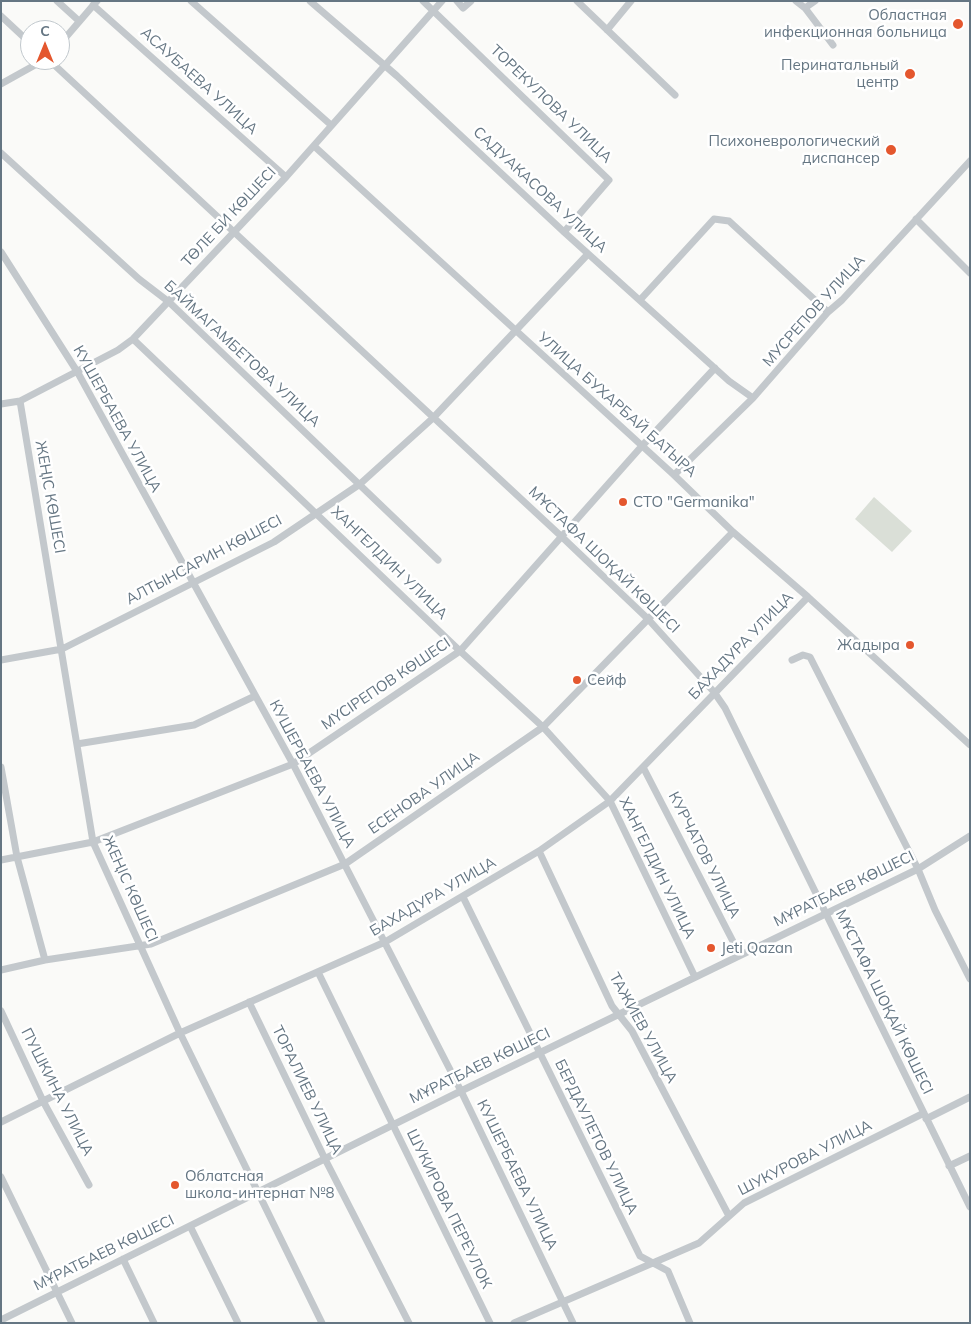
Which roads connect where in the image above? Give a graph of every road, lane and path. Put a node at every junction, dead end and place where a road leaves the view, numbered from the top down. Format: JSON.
{"nodes":[{"id":1,"x":57,"y":1,"type":"edge"},
{"id":2,"x":191,"y":1,"type":"edge"},
{"id":3,"x":310,"y":1,"type":"edge"},
{"id":4,"x":424,"y":1,"type":"edge"},
{"id":5,"x":442,"y":1,"type":"edge"},
{"id":6,"x":457,"y":1,"type":"edge"},
{"id":7,"x":471,"y":1,"type":"edge"},
{"id":8,"x":577,"y":1,"type":"edge"},
{"id":9,"x":631,"y":1,"type":"edge"},
{"id":10,"x":796,"y":1,"type":"edge"},
{"id":11,"x":815,"y":1,"type":"edge"},
{"id":12,"x":95,"y":3,"type":"edge"},
{"id":13,"x":805,"y":8,"type":"junction"},
{"id":14,"x":434,"y":11,"type":"junction"},
{"id":15,"x":1,"y":16,"type":"edge"},
{"id":16,"x":80,"y":21,"type":"junction"},
{"id":17,"x":606,"y":30,"type":"junction"},
{"id":18,"x":70,"y":32,"type":"edge"},
{"id":19,"x":20,"y":34,"type":"edge"},
{"id":20,"x":833,"y":45,"type":"dead end"},
{"id":21,"x":384,"y":67,"type":"junction"},
{"id":22,"x":26,"y":70,"type":"edge"},
{"id":23,"x":60,"y":70,"type":"edge"},
{"id":24,"x":1,"y":84,"type":"edge"},
{"id":25,"x":675,"y":95,"type":"dead end"},
{"id":26,"x":332,"y":125,"type":"junction"},
{"id":27,"x":314,"y":146,"type":"junction"},
{"id":28,"x":1,"y":153,"type":"edge"},
{"id":29,"x":970,"y":161,"type":"edge"},
{"id":30,"x":286,"y":177,"type":"junction"},
{"id":31,"x":916,"y":219,"type":"junction"},
{"id":32,"x":564,"y":232,"type":"junction"},
{"id":33,"x":233,"y":233,"type":"junction"},
{"id":34,"x":1,"y":252,"type":"edge"},
{"id":35,"x":588,"y":254,"type":"junction"},
{"id":36,"x":970,"y":273,"type":"edge"},
{"id":37,"x":640,"y":300,"type":"junction"},
{"id":38,"x":169,"y":302,"type":"junction"},
{"id":39,"x":828,"y":312,"type":"junction"},
{"id":40,"x":515,"y":331,"type":"junction"},
{"id":41,"x":134,"y":339,"type":"junction"},
{"id":42,"x":715,"y":368,"type":"junction"},
{"id":43,"x":78,"y":372,"type":"junction"},
{"id":44,"x":753,"y":398,"type":"junction"},
{"id":45,"x":20,"y":402,"type":"junction"},
{"id":46,"x":1,"y":404,"type":"edge"},
{"id":47,"x":433,"y":418,"type":"junction"},
{"id":48,"x":641,"y":447,"type":"junction"},
{"id":49,"x":674,"y":475,"type":"junction"},
{"id":50,"x":360,"y":484,"type":"junction"},
{"id":51,"x":317,"y":513,"type":"junction"},
{"id":52,"x":733,"y":532,"type":"junction"},
{"id":53,"x":562,"y":537,"type":"junction"},
{"id":54,"x":438,"y":560,"type":"dead end"},
{"id":55,"x":192,"y":583,"type":"junction"},
{"id":56,"x":808,"y":596,"type":"junction"},
{"id":57,"x":648,"y":619,"type":"junction"},
{"id":58,"x":62,"y":650,"type":"junction"},
{"id":59,"x":460,"y":651,"type":"junction"},
{"id":60,"x":1,"y":660,"type":"edge"},
{"id":61,"x":792,"y":660,"type":"dead end"},
{"id":62,"x":714,"y":692,"type":"junction"},
{"id":63,"x":255,"y":696,"type":"junction"},
{"id":64,"x":543,"y":727,"type":"junction"},
{"id":65,"x":77,"y":744,"type":"junction"},
{"id":66,"x":970,"y":744,"type":"edge"},
{"id":67,"x":293,"y":764,"type":"junction"},
{"id":68,"x":1,"y":767,"type":"edge"},
{"id":69,"x":643,"y":767,"type":"junction"},
{"id":70,"x":610,"y":802,"type":"junction"},
{"id":71,"x":970,"y":836,"type":"edge"},
{"id":72,"x":93,"y":842,"type":"junction"},
{"id":73,"x":539,"y":852,"type":"junction"},
{"id":74,"x":17,"y":857,"type":"junction"},
{"id":75,"x":1,"y":860,"type":"edge"},
{"id":76,"x":345,"y":864,"type":"junction"},
{"id":77,"x":918,"y":869,"type":"junction"},
{"id":78,"x":463,"y":897,"type":"junction"},
{"id":79,"x":826,"y":914,"type":"junction"},
{"id":80,"x":385,"y":942,"type":"junction"},
{"id":81,"x":140,"y":945,"type":"junction"},
{"id":82,"x":740,"y":955,"type":"junction"},
{"id":83,"x":45,"y":960,"type":"junction"},
{"id":84,"x":1,"y":970,"type":"edge"},
{"id":85,"x":318,"y":972,"type":"junction"},
{"id":86,"x":695,"y":977,"type":"junction"},
{"id":87,"x":970,"y":979,"type":"edge"},
{"id":88,"x":249,"y":1002,"type":"junction"},
{"id":89,"x":1,"y":1011,"type":"edge"},
{"id":90,"x":618,"y":1014,"type":"junction"},
{"id":91,"x":180,"y":1033,"type":"junction"},
{"id":92,"x":539,"y":1053,"type":"junction"},
{"id":93,"x":461,"y":1091,"type":"junction"},
{"id":94,"x":970,"y":1097,"type":"edge"},
{"id":95,"x":42,"y":1101,"type":"junction"},
{"id":96,"x":925,"y":1116,"type":"junction"},
{"id":97,"x":1,"y":1122,"type":"edge"},
{"id":98,"x":392,"y":1125,"type":"junction"},
{"id":99,"x":970,"y":1156,"type":"edge"},
{"id":100,"x":325,"y":1159,"type":"junction"},
{"id":101,"x":950,"y":1166,"type":"junction"},
{"id":102,"x":1,"y":1177,"type":"edge"},
{"id":103,"x":89,"y":1185,"type":"dead end"},
{"id":104,"x":258,"y":1192,"type":"junction"},
{"id":105,"x":970,"y":1207,"type":"edge"},
{"id":106,"x":729,"y":1216,"type":"junction"},
{"id":107,"x":190,"y":1226,"type":"junction"},
{"id":108,"x":123,"y":1259,"type":"junction"},
{"id":109,"x":654,"y":1262,"type":"junction"},
{"id":110,"x":58,"y":1292,"type":"junction"},
{"id":111,"x":563,"y":1302,"type":"junction"},
{"id":112,"x":1,"y":1320,"type":"edge"},
{"id":113,"x":72,"y":1323,"type":"edge"},
{"id":114,"x":154,"y":1323,"type":"edge"},
{"id":115,"x":238,"y":1323,"type":"edge"},
{"id":116,"x":322,"y":1323,"type":"edge"},
{"id":117,"x":408,"y":1323,"type":"edge"},
{"id":118,"x":490,"y":1323,"type":"edge"},
{"id":119,"x":514,"y":1323,"type":"edge"},
{"id":120,"x":573,"y":1323,"type":"edge"},
{"id":121,"x":690,"y":1323,"type":"edge"}],
"edges":[{"from":1,"to":16,"type":"street"},
{"from":2,"to":26,"type":"street"},
{"from":3,"to":21,"type":"street","name":"САДУАКАСОВА УЛИЦА"},
{"from":4,"to":14,"type":"street","name":"ТОРЕКУЛОВА УЛИЦА"},
{"from":5,"to":14,"type":"street","name":"ТӨЛЕ БИ КӨШЕСІ"},
{"from":6,"to":7,"type":"street"},
{"from":8,"to":17,"type":"street"},
{"from":9,"to":17,"type":"street"},
{"from":10,"to":13,"type":"street"},
{"from":11,"to":13,"type":"street"},
{"from":12,"to":16,"type":"street"},
{"from":12,"to":30,"type":"street","name":"АСАУБАЕВА УЛИЦА"},
{"from":13,"to":20,"type":"street"},
{"from":14,"to":21,"type":"street","name":"ТӨЛЕ БИ КӨШЕСІ"},
{"from":14,"to":32,"type":"street","name":"ТОРЕКУЛОВА УЛИЦА"},
{"from":15,"to":19,"type":"street"},
{"from":16,"to":18,"type":"street"},
{"from":17,"to":25,"type":"street"},
{"from":21,"to":26,"type":"street","name":"ТӨЛЕ БИ КӨШЕСІ"},
{"from":21,"to":32,"type":"street","name":"САДУАКАСОВА УЛИЦА"},
{"from":22,"to":24,"type":"street"},
{"from":23,"to":33,"type":"street","name":"МҰСТАФА ШОҚАЙ КӨШЕСІ"},
{"from":26,"to":27,"type":"street","name":"ТӨЛЕ БИ КӨШЕСІ"},
{"from":27,"to":30,"type":"street","name":"ТӨЛЕ БИ КӨШЕСІ"},
{"from":27,"to":40,"type":"street","name":"УЛИЦА БУХАРБАЙ БАТЫРА"},
{"from":28,"to":38,"type":"street","name":"БАЙМАГАМБЕТОВА УЛИЦА"},
{"from":29,"to":31,"type":"street","name":"МУСРЕПОВ УЛИЦА"},
{"from":30,"to":33,"type":"street","name":"ТӨЛЕ БИ КӨШЕСІ"},
{"from":31,"to":36,"type":"street"},
{"from":31,"to":39,"type":"street","name":"МУСРЕПОВ УЛИЦА"},
{"from":32,"to":35,"type":"street","name":"САДУАКАСОВА УЛИЦА"},
{"from":33,"to":38,"type":"street","name":"ТӨЛЕ БИ КӨШЕСІ"},
{"from":33,"to":47,"type":"street","name":"МҰСТАФА ШОҚАЙ КӨШЕСІ"},
{"from":34,"to":43,"type":"street","name":"КУШЕРБАЕВА УЛИЦА"},
{"from":35,"to":37,"type":"street","name":"САДУАКАСОВА УЛИЦА"},
{"from":35,"to":40,"type":"street","name":"АЛТЫНСАРИН КӨШЕСІ"},
{"from":37,"to":39,"type":"street"},
{"from":37,"to":42,"type":"street","name":"САДУАКАСОВА УЛИЦА"},
{"from":38,"to":41,"type":"street","name":"ТӨЛЕ БИ КӨШЕСІ"},
{"from":38,"to":50,"type":"street","name":"БАЙМАГАМБЕТОВА УЛИЦА"},
{"from":39,"to":44,"type":"street","name":"МУСРЕПОВ УЛИЦА"},
{"from":40,"to":47,"type":"street","name":"АЛТЫНСАРИН КӨШЕСІ"},
{"from":40,"to":48,"type":"street","name":"УЛИЦА БУХАРБАЙ БАТЫРА"},
{"from":41,"to":43,"type":"street","name":"ТӨЛЕ БИ КӨШЕСІ"},
{"from":41,"to":51,"type":"street","name":"ХАНГЕЛДИН УЛИЦА"},
{"from":42,"to":44,"type":"street","name":"САДУАКАСОВА УЛИЦА"},
{"from":42,"to":48,"type":"street","name":"МҮСІРЕПОВ КӨШЕСІ"},
{"from":43,"to":45,"type":"street","name":"ТӨЛЕ БИ КӨШЕСІ"},
{"from":43,"to":55,"type":"street","name":"КУШЕРБАЕВА УЛИЦА"},
{"from":44,"to":49,"type":"street","name":"МУСРЕПОВ УЛИЦА"},
{"from":45,"to":46,"type":"street","name":"ТӨЛЕ БИ КӨШЕСІ"},
{"from":45,"to":58,"type":"street","name":"ЖЕҢІС КӨШЕСІ"},
{"from":47,"to":50,"type":"street","name":"АЛТЫНСАРИН КӨШЕСІ"},
{"from":47,"to":53,"type":"street","name":"МҰСТАФА ШОҚАЙ КӨШЕСІ"},
{"from":48,"to":49,"type":"street","name":"УЛИЦА БУХАРБАЙ БАТЫРА"},
{"from":48,"to":53,"type":"street","name":"МҮСІРЕПОВ КӨШЕСІ"},
{"from":49,"to":52,"type":"street","name":"УЛИЦА БУХАРБАЙ БАТЫРА"},
{"from":50,"to":51,"type":"street","name":"АЛТЫНСАРИН КӨШЕСІ"},
{"from":50,"to":54,"type":"street","name":"БАЙМАГАМБЕТОВА УЛИЦА"},
{"from":51,"to":55,"type":"street","name":"АЛТЫНСАРИН КӨШЕСІ"},
{"from":51,"to":59,"type":"street","name":"ХАНГЕЛДИН УЛИЦА"},
{"from":52,"to":56,"type":"street","name":"УЛИЦА БУХАРБАЙ БАТЫРА"},
{"from":52,"to":57,"type":"street","name":"ЕСЕНОВА УЛИЦА"},
{"from":53,"to":57,"type":"street","name":"МҰСТАФА ШОҚАЙ КӨШЕСІ"},
{"from":53,"to":59,"type":"street","name":"МҮСІРЕПОВ КӨШЕСІ"},
{"from":55,"to":58,"type":"street","name":"АЛТЫНСАРИН КӨШЕСІ"},
{"from":55,"to":63,"type":"street","name":"КУШЕРБАЕВА УЛИЦА"},
{"from":56,"to":62,"type":"street","name":"БАХАДУРА УЛИЦА"},
{"from":56,"to":66,"type":"street","name":"УЛИЦА БУХАРБАЙ БАТЫРА"},
{"from":57,"to":62,"type":"street","name":"МҰСТАФА ШОҚАЙ КӨШЕСІ"},
{"from":57,"to":64,"type":"street","name":"ЕСЕНОВА УЛИЦА"},
{"from":58,"to":60,"type":"street","name":"АЛТЫНСАРИН КӨШЕСІ"},
{"from":58,"to":65,"type":"street","name":"ЖЕҢІС КӨШЕСІ"},
{"from":59,"to":64,"type":"street","name":"ХАНГЕЛДИН УЛИЦА"},
{"from":59,"to":67,"type":"street","name":"МҮСІРЕПОВ КӨШЕСІ"},
{"from":61,"to":77,"type":"street"},
{"from":62,"to":69,"type":"street","name":"БАХАДУРА УЛИЦА"},
{"from":62,"to":79,"type":"street","name":"МҰСТАФА ШОҚАЙ КӨШЕСІ"},
{"from":63,"to":65,"type":"street"},
{"from":63,"to":67,"type":"street","name":"КУШЕРБАЕВА УЛИЦА"},
{"from":64,"to":70,"type":"street","name":"ХАНГЕЛДИН УЛИЦА"},
{"from":64,"to":76,"type":"street","name":"ЕСЕНОВА УЛИЦА"},
{"from":65,"to":72,"type":"street","name":"ЖЕҢІС КӨШЕСІ"},
{"from":67,"to":72,"type":"street","name":"МҮСІРЕПОВ КӨШЕСІ"},
{"from":67,"to":76,"type":"street","name":"КУШЕРБАЕВА УЛИЦА"},
{"from":68,"to":74,"type":"street"},
{"from":69,"to":70,"type":"street","name":"БАХАДУРА УЛИЦА"},
{"from":69,"to":82,"type":"street","name":"КУРЧАТОВ УЛИЦА"},
{"from":70,"to":73,"type":"street","name":"БАХАДУРА УЛИЦА"},
{"from":70,"to":86,"type":"street","name":"ХАНГЕЛДИН УЛИЦА"},
{"from":71,"to":77,"type":"street","name":"МҰРАТБАЕВ КӨШЕСІ"},
{"from":72,"to":74,"type":"street","name":"МҮСІРЕПОВ КӨШЕСІ"},
{"from":72,"to":81,"type":"street","name":"ЖЕҢІС КӨШЕСІ"},
{"from":73,"to":78,"type":"street","name":"БАХАДУРА УЛИЦА"},
{"from":73,"to":90,"type":"street","name":"ТАЖИЕВ УЛИЦА"},
{"from":74,"to":75,"type":"street","name":"МҮСІРЕПОВ КӨШЕСІ"},
{"from":74,"to":83,"type":"street"},
{"from":76,"to":80,"type":"street","name":"КУШЕРБАЕВА УЛИЦА"},
{"from":76,"to":81,"type":"street","name":"ЕСЕНОВА УЛИЦА"},
{"from":77,"to":79,"type":"street","name":"МҰРАТБАЕВ КӨШЕСІ"},
{"from":77,"to":87,"type":"street"},
{"from":78,"to":80,"type":"street","name":"БАХАДУРА УЛИЦА"},
{"from":78,"to":92,"type":"street","name":"БЕРДАУЛЕТОВ УЛИЦА"},
{"from":79,"to":82,"type":"street","name":"МҰРАТБАЕВ КӨШЕСІ"},
{"from":79,"to":96,"type":"street","name":"МҰСТАФА ШОҚАЙ КӨШЕСІ"},
{"from":80,"to":85,"type":"street","name":"БАХАДУРА УЛИЦА"},
{"from":80,"to":93,"type":"street","name":"КУШЕРБАЕВА УЛИЦА"},
{"from":81,"to":83,"type":"street","name":"ЕСЕНОВА УЛИЦА"},
{"from":81,"to":91,"type":"street","name":"ЖЕҢІС КӨШЕСІ"},
{"from":82,"to":86,"type":"street","name":"МҰРАТБАЕВ КӨШЕСІ"},
{"from":83,"to":84,"type":"street","name":"ЕСЕНОВА УЛИЦА"},
{"from":85,"to":88,"type":"street","name":"БАХАДУРА УЛИЦА"},
{"from":85,"to":98,"type":"street","name":"ШУКИРОВА ПЕРЕУЛОК"},
{"from":86,"to":90,"type":"street","name":"МҰРАТБАЕВ КӨШЕСІ"},
{"from":88,"to":91,"type":"street","name":"БАХАДУРА УЛИЦА"},
{"from":88,"to":100,"type":"street","name":"ТОРАЛИЕВ УЛИЦА"},
{"from":89,"to":95,"type":"street","name":"ПУШКИНА УЛИЦА"},
{"from":90,"to":92,"type":"street","name":"МҰРАТБАЕВ КӨШЕСІ"},
{"from":90,"to":106,"type":"street","name":"ТАЖИЕВ УЛИЦА"},
{"from":91,"to":95,"type":"street","name":"БАХАДУРА УЛИЦА"},
{"from":91,"to":104,"type":"street","name":"ЖЕҢІС КӨШЕСІ"},
{"from":92,"to":93,"type":"street","name":"МҰРАТБАЕВ КӨШЕСІ"},
{"from":92,"to":109,"type":"street","name":"БЕРДАУЛЕТОВ УЛИЦА"},
{"from":93,"to":98,"type":"street","name":"МҰРАТБАЕВ КӨШЕСІ"},
{"from":93,"to":111,"type":"street","name":"КУШЕРБАЕВА УЛИЦА"},
{"from":94,"to":96,"type":"street","name":"ШУКУРОВА УЛИЦА"},
{"from":95,"to":97,"type":"street","name":"БАХАДУРА УЛИЦА"},
{"from":95,"to":103,"type":"street","name":"ПУШКИНА УЛИЦА"},
{"from":96,"to":101,"type":"street","name":"МҰСТАФА ШОҚАЙ КӨШЕСІ"},
{"from":96,"to":106,"type":"street","name":"ШУКУРОВА УЛИЦА"},
{"from":98,"to":100,"type":"street","name":"МҰРАТБАЕВ КӨШЕСІ"},
{"from":98,"to":118,"type":"street","name":"ШУКИРОВА ПЕРЕУЛОК"},
{"from":99,"to":101,"type":"street"},
{"from":100,"to":104,"type":"street","name":"МҰРАТБАЕВ КӨШЕСІ"},
{"from":100,"to":117,"type":"street","name":"ТОРАЛИЕВ УЛИЦА"},
{"from":101,"to":105,"type":"street","name":"МҰСТАФА ШОҚАЙ КӨШЕСІ"},
{"from":102,"to":110,"type":"street"},
{"from":104,"to":107,"type":"street","name":"МҰРАТБАЕВ КӨШЕСІ"},
{"from":104,"to":116,"type":"street","name":"ЖЕҢІС КӨШЕСІ"},
{"from":106,"to":109,"type":"street","name":"ШУКУРОВА УЛИЦА"},
{"from":107,"to":108,"type":"street","name":"МҰРАТБАЕВ КӨШЕСІ"},
{"from":107,"to":115,"type":"street"},
{"from":108,"to":110,"type":"street","name":"МҰРАТБАЕВ КӨШЕСІ"},
{"from":108,"to":114,"type":"street"},
{"from":109,"to":111,"type":"street","name":"ШУКУРОВА УЛИЦА"},
{"from":109,"to":121,"type":"street","name":"БЕРДАУЛЕТОВ УЛИЦА"},
{"from":110,"to":112,"type":"street","name":"МҰРАТБАЕВ КӨШЕСІ"},
{"from":110,"to":113,"type":"street"},
{"from":111,"to":119,"type":"street","name":"ШУКУРОВА УЛИЦА"},
{"from":111,"to":120,"type":"street","name":"КУШЕРБАЕВА УЛИЦА"}]}
